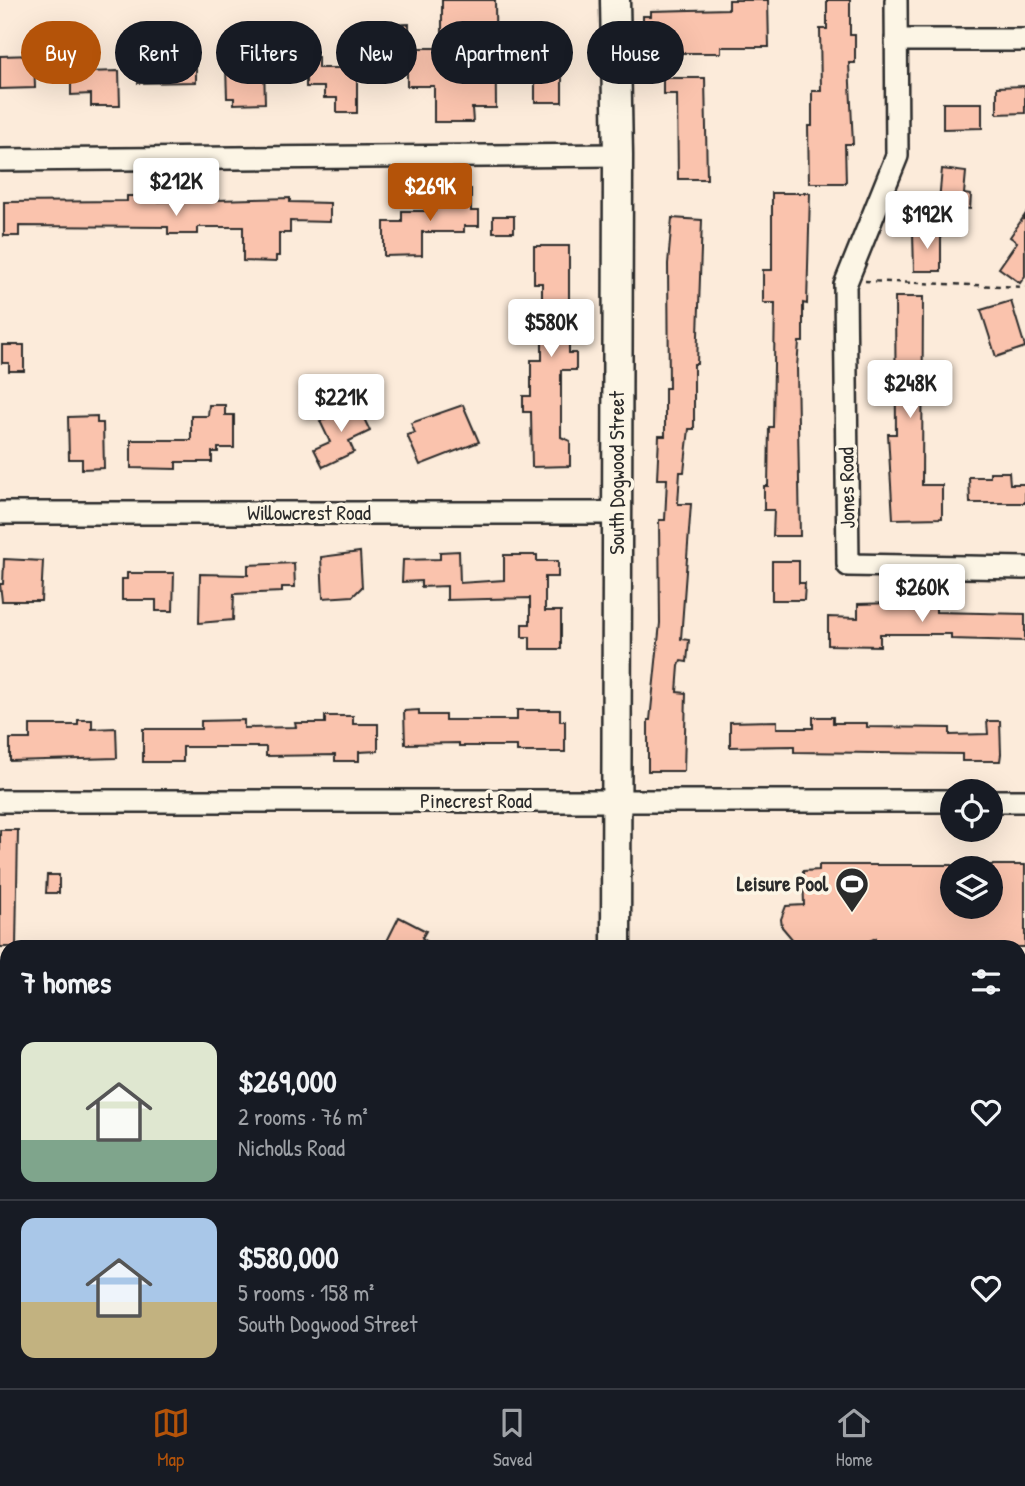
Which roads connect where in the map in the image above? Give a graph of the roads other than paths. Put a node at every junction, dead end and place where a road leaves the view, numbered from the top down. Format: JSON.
{"nodes":[{"id":1,"x":615,"y":0,"type":"edge"},
{"id":2,"x":896,"y":0,"type":"edge"},
{"id":3,"x":896,"y":40,"type":"junction"},
{"id":4,"x":1025,"y":40,"type":"edge"},
{"id":5,"x":618,"y":156,"type":"junction"},
{"id":6,"x":0,"y":160,"type":"edge"},
{"id":7,"x":0,"y":513,"type":"edge"},
{"id":8,"x":617,"y":513,"type":"junction"},
{"id":9,"x":1025,"y":568,"type":"edge"},
{"id":10,"x":0,"y":801,"type":"edge"},
{"id":11,"x":617,"y":801,"type":"junction"},
{"id":12,"x":940,"y":801,"type":"edge"},
{"id":13,"x":1003,"y":801,"type":"edge"},
{"id":14,"x":1025,"y":801,"type":"edge"},
{"id":15,"x":616,"y":940,"type":"edge"}],
"edges":[{"from":1,"to":5,"type":"main road","name":"South Dogwood Street"},
{"from":2,"to":3,"type":"street","name":"Jones Road"},
{"from":3,"to":4,"type":"street"},
{"from":3,"to":9,"type":"street","name":"Jones Road"},
{"from":5,"to":6,"type":"street"},
{"from":5,"to":8,"type":"main road","name":"South Dogwood Street"},
{"from":7,"to":8,"type":"street","name":"Willowcrest Road"},
{"from":8,"to":11,"type":"main road","name":"South Dogwood Street"},
{"from":10,"to":11,"type":"street","name":"Pinecrest Road"},
{"from":11,"to":12,"type":"street","name":"Pinecrest Road"},
{"from":11,"to":15,"type":"main road","name":"South Dogwood Street"},
{"from":13,"to":14,"type":"street"}]}
